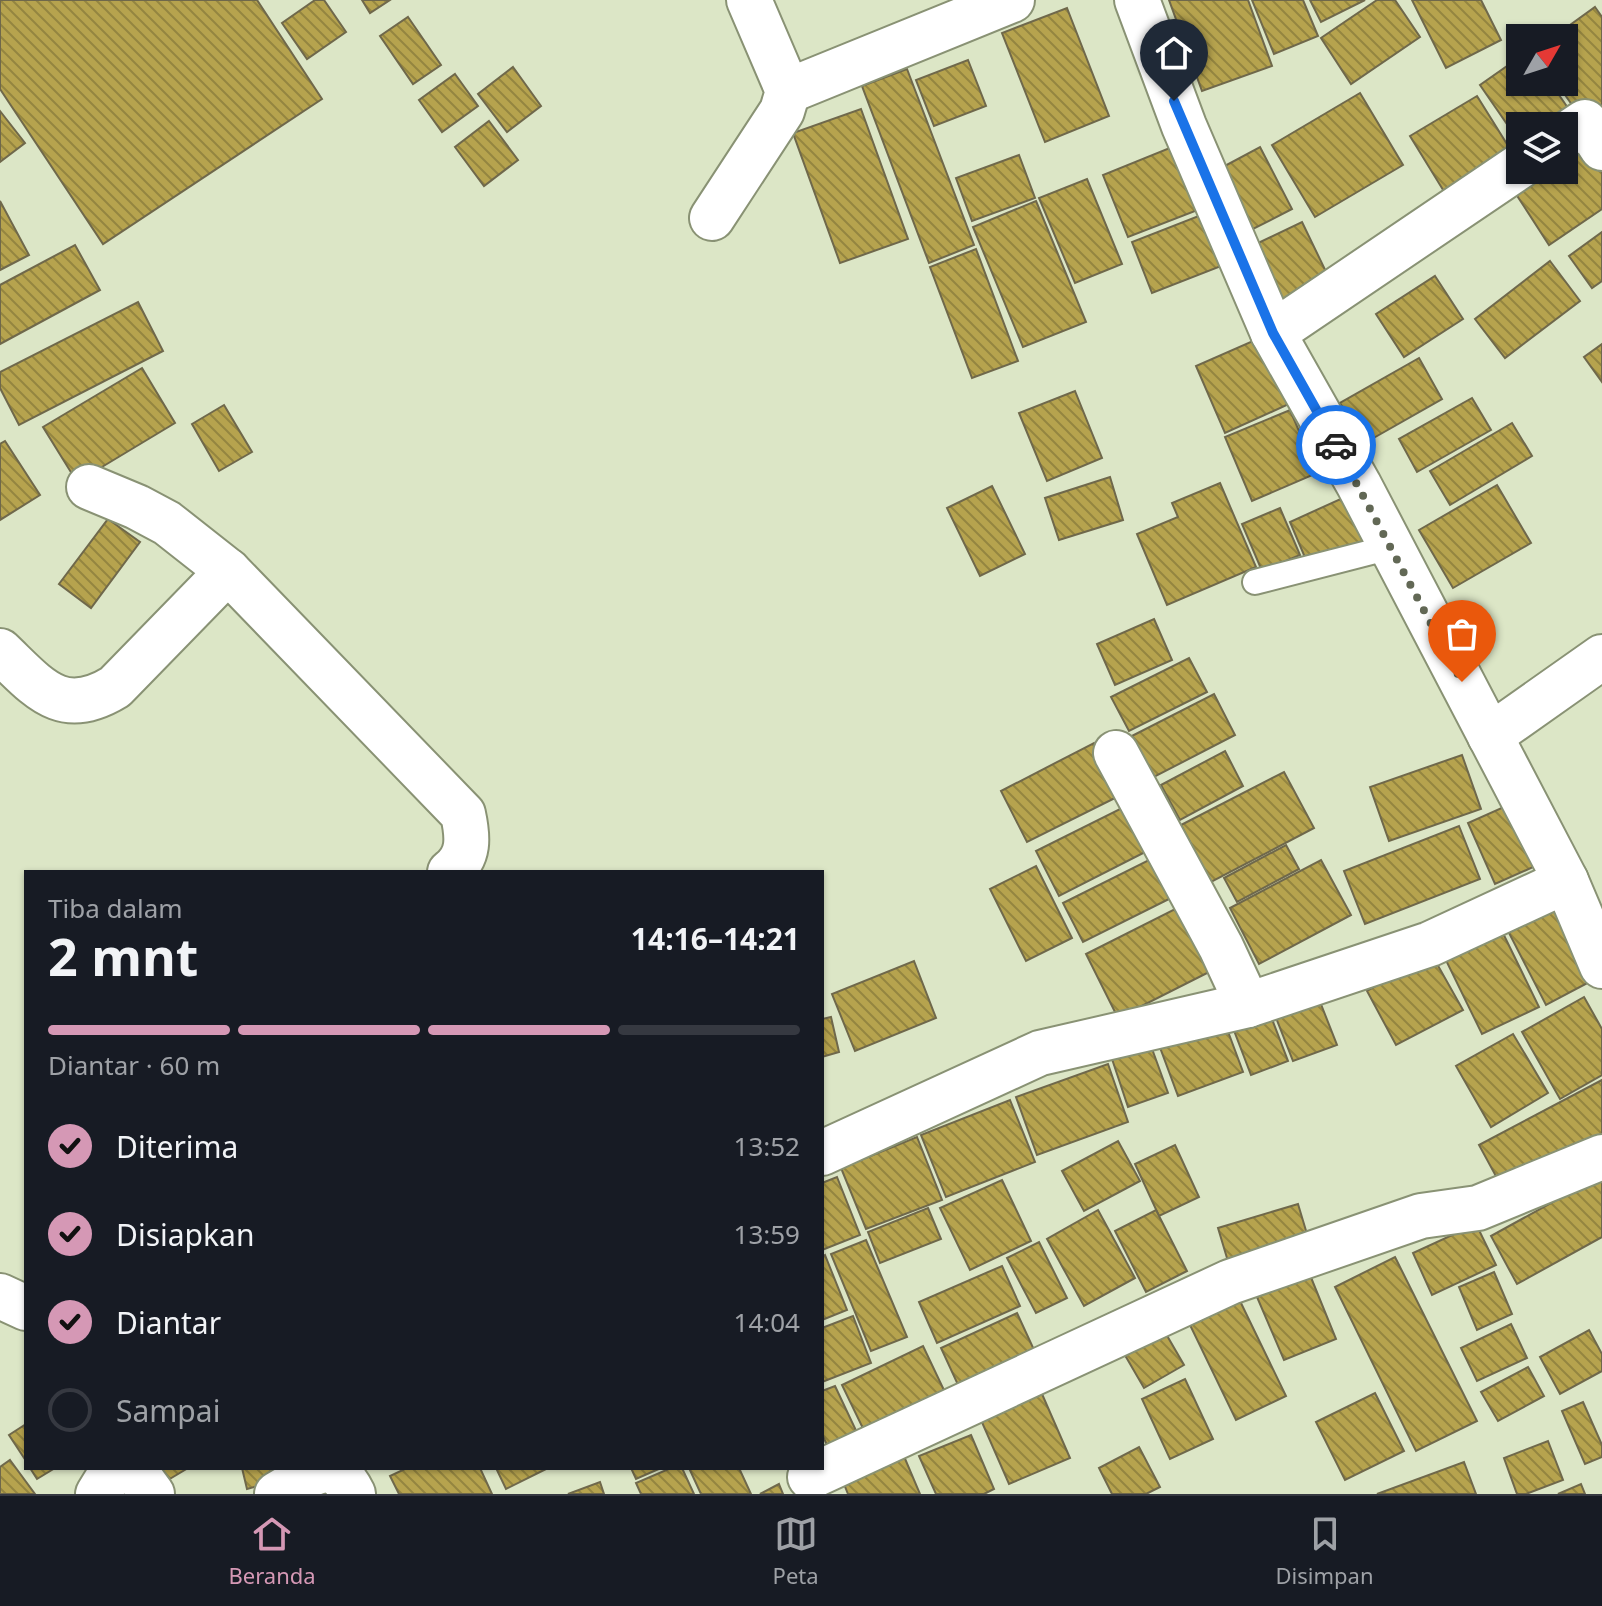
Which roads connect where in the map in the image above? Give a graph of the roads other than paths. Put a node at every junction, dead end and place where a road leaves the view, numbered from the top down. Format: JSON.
{"nodes":[{"id":1,"x":749,"y":0,"type":"edge"},
{"id":2,"x":1012,"y":0,"type":"edge"},
{"id":3,"x":1137,"y":0,"type":"edge"},
{"id":4,"x":788,"y":91,"type":"junction"},
{"id":5,"x":1578,"y":127,"type":"edge"},
{"id":6,"x":1602,"y":148,"type":"edge"},
{"id":7,"x":1506,"y":175,"type":"edge"},
{"id":8,"x":712,"y":218,"type":"dead end"},
{"id":9,"x":1273,"y":333,"type":"junction"},
{"id":10,"x":89,"y":487,"type":"dead end"},
{"id":11,"x":1391,"y":547,"type":"junction"},
{"id":12,"x":228,"y":571,"type":"junction"},
{"id":13,"x":1255,"y":582,"type":"dead end"},
{"id":14,"x":0,"y":651,"type":"edge"},
{"id":15,"x":1602,"y":657,"type":"edge"},
{"id":16,"x":1490,"y":736,"type":"junction"},
{"id":17,"x":1116,"y":753,"type":"dead end"},
{"id":18,"x":453,"y":870,"type":"edge"},
{"id":19,"x":1566,"y":881,"type":"junction"},
{"id":20,"x":1602,"y":966,"type":"edge"},
{"id":21,"x":1248,"y":1005,"type":"junction"},
{"id":22,"x":824,"y":1152,"type":"edge"},
{"id":23,"x":1602,"y":1157,"type":"edge"},
{"id":24,"x":0,"y":1296,"type":"edge"},
{"id":25,"x":24,"y":1307,"type":"edge"},
{"id":26,"x":113,"y":1470,"type":"edge"},
{"id":27,"x":134,"y":1470,"type":"edge"},
{"id":28,"x":811,"y":1480,"type":"edge"},
{"id":29,"x":98,"y":1494,"type":"edge"},
{"id":30,"x":152,"y":1494,"type":"edge"},
{"id":31,"x":277,"y":1494,"type":"edge"},
{"id":32,"x":353,"y":1494,"type":"edge"}],
"edges":[{"from":1,"to":4,"type":"street"},
{"from":2,"to":4,"type":"street"},
{"from":3,"to":9,"type":"street"},
{"from":4,"to":8,"type":"street"},
{"from":5,"to":6,"type":"street"},
{"from":7,"to":9,"type":"street"},
{"from":9,"to":11,"type":"street"},
{"from":10,"to":12,"type":"street"},
{"from":11,"to":13,"type":"lane"},
{"from":11,"to":16,"type":"street"},
{"from":12,"to":14,"type":"street"},
{"from":12,"to":18,"type":"street"},
{"from":15,"to":16,"type":"street"},
{"from":16,"to":19,"type":"street"},
{"from":17,"to":21,"type":"street"},
{"from":19,"to":20,"type":"street"},
{"from":19,"to":21,"type":"street"},
{"from":21,"to":22,"type":"street"},
{"from":23,"to":28,"type":"street"},
{"from":24,"to":25,"type":"street"},
{"from":26,"to":29,"type":"street"},
{"from":27,"to":30,"type":"street"},
{"from":31,"to":32,"type":"street"}]}
